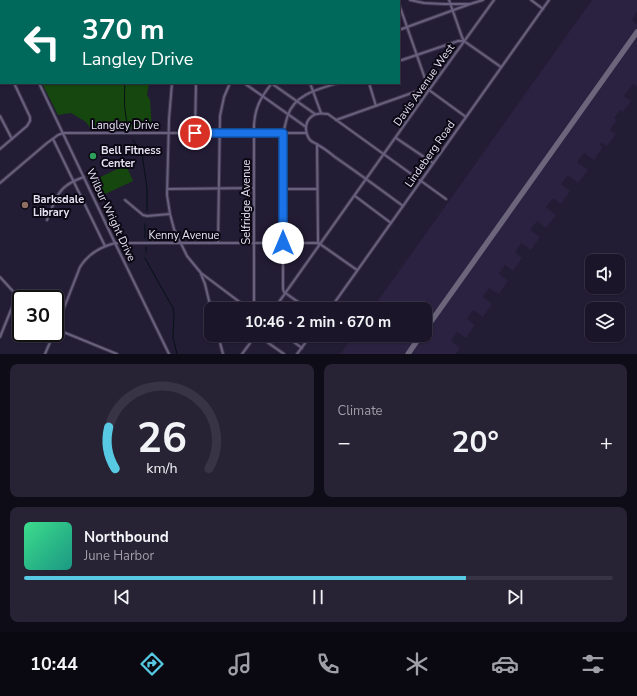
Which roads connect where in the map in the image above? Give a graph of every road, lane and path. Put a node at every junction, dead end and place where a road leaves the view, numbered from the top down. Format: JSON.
{"nodes":[{"id":1,"x":410,"y":0,"type":"edge"},
{"id":2,"x":449,"y":0,"type":"edge"},
{"id":3,"x":483,"y":0,"type":"edge"},
{"id":4,"x":494,"y":0,"type":"edge"},
{"id":5,"x":530,"y":0,"type":"edge"},
{"id":6,"x":549,"y":0,"type":"edge"},
{"id":7,"x":450,"y":4,"type":"junction"},
{"id":8,"x":470,"y":4,"type":"junction"},
{"id":9,"x":400,"y":8,"type":"edge"},
{"id":10,"x":543,"y":9,"type":"junction"},
{"id":11,"x":452,"y":11,"type":"junction"},
{"id":12,"x":407,"y":27,"type":"junction"},
{"id":13,"x":400,"y":30,"type":"edge"},
{"id":14,"x":464,"y":41,"type":"junction"},
{"id":15,"x":417,"y":55,"type":"junction"},
{"id":16,"x":400,"y":61,"type":"edge"},
{"id":17,"x":501,"y":67,"type":"junction"},
{"id":18,"x":14,"y":84,"type":"edge"},
{"id":19,"x":39,"y":84,"type":"edge"},
{"id":20,"x":172,"y":84,"type":"edge"},
{"id":21,"x":196,"y":84,"type":"edge"},
{"id":22,"x":230,"y":84,"type":"edge"},
{"id":23,"x":245,"y":84,"type":"edge"},
{"id":24,"x":270,"y":84,"type":"edge"},
{"id":25,"x":272,"y":84,"type":"edge"},
{"id":26,"x":310,"y":84,"type":"edge"},
{"id":27,"x":335,"y":84,"type":"edge"},
{"id":28,"x":369,"y":84,"type":"edge"},
{"id":29,"x":429,"y":90,"type":"junction"},
{"id":30,"x":313,"y":92,"type":"junction"},
{"id":31,"x":262,"y":96,"type":"junction"},
{"id":32,"x":296,"y":101,"type":"junction"},
{"id":33,"x":376,"y":106,"type":"junction"},
{"id":34,"x":321,"y":113,"type":"junction"},
{"id":35,"x":288,"y":114,"type":"junction"},
{"id":36,"x":316,"y":114,"type":"junction"},
{"id":37,"x":0,"y":116,"type":"edge"},
{"id":38,"x":466,"y":117,"type":"junction"},
{"id":39,"x":336,"y":120,"type":"junction"},
{"id":40,"x":306,"y":127,"type":"junction"},
{"id":41,"x":63,"y":133,"type":"junction"},
{"id":42,"x":195,"y":133,"type":"junction"},
{"id":43,"x":253,"y":133,"type":"junction"},
{"id":44,"x":283,"y":133,"type":"junction"},
{"id":45,"x":306,"y":133,"type":"junction"},
{"id":46,"x":169,"y":134,"type":"junction"},
{"id":47,"x":219,"y":134,"type":"junction"},
{"id":48,"x":396,"y":138,"type":"junction"},
{"id":49,"x":12,"y":139,"type":"junction"},
{"id":50,"x":53,"y":139,"type":"junction"},
{"id":51,"x":317,"y":144,"type":"junction"},
{"id":52,"x":0,"y":149,"type":"edge"},
{"id":53,"x":384,"y":155,"type":"junction"},
{"id":54,"x":433,"y":163,"type":"junction"},
{"id":55,"x":84,"y":177,"type":"junction"},
{"id":56,"x":366,"y":180,"type":"junction"},
{"id":57,"x":421,"y":181,"type":"junction"},
{"id":58,"x":73,"y":182,"type":"junction"},
{"id":59,"x":0,"y":183,"type":"edge"},
{"id":60,"x":219,"y":188,"type":"junction"},
{"id":61,"x":253,"y":188,"type":"junction"},
{"id":62,"x":283,"y":188,"type":"junction"},
{"id":63,"x":318,"y":188,"type":"junction"},
{"id":64,"x":167,"y":189,"type":"junction"},
{"id":65,"x":355,"y":196,"type":"junction"},
{"id":66,"x":446,"y":199,"type":"dead end"},
{"id":67,"x":125,"y":200,"type":"dead end"},
{"id":68,"x":403,"y":206,"type":"junction"},
{"id":69,"x":170,"y":214,"type":"junction"},
{"id":70,"x":47,"y":220,"type":"dead end"},
{"id":71,"x":391,"y":223,"type":"junction"},
{"id":72,"x":114,"y":243,"type":"junction"},
{"id":73,"x":180,"y":243,"type":"junction"},
{"id":74,"x":218,"y":243,"type":"junction"},
{"id":75,"x":254,"y":243,"type":"junction"},
{"id":76,"x":283,"y":243,"type":"junction"},
{"id":77,"x":320,"y":244,"type":"junction"},
{"id":78,"x":105,"y":246,"type":"junction"},
{"id":79,"x":357,"y":270,"type":"junction"},
{"id":80,"x":201,"y":273,"type":"junction"},
{"id":81,"x":0,"y":277,"type":"edge"},
{"id":82,"x":12,"y":290,"type":"edge"},
{"id":83,"x":286,"y":293,"type":"junction"},
{"id":84,"x":209,"y":301,"type":"edge"},
{"id":85,"x":240,"y":302,"type":"edge"},
{"id":86,"x":254,"y":302,"type":"edge"},
{"id":87,"x":279,"y":302,"type":"edge"},
{"id":88,"x":298,"y":302,"type":"edge"},
{"id":89,"x":335,"y":302,"type":"edge"},
{"id":90,"x":12,"y":308,"type":"edge"},
{"id":91,"x":64,"y":308,"type":"edge"},
{"id":92,"x":64,"y":333,"type":"edge"},
{"id":93,"x":0,"y":337,"type":"edge"},
{"id":94,"x":50,"y":342,"type":"edge"},
{"id":95,"x":220,"y":342,"type":"edge"},
{"id":96,"x":251,"y":342,"type":"edge"},
{"id":97,"x":267,"y":342,"type":"edge"},
{"id":98,"x":294,"y":342,"type":"edge"},
{"id":99,"x":306,"y":342,"type":"edge"},
{"id":100,"x":302,"y":348,"type":"junction"},
{"id":101,"x":45,"y":354,"type":"edge"},
{"id":102,"x":117,"y":354,"type":"edge"},
{"id":103,"x":169,"y":354,"type":"edge"},
{"id":104,"x":223,"y":354,"type":"edge"},
{"id":105,"x":242,"y":354,"type":"edge"},
{"id":106,"x":284,"y":354,"type":"edge"},
{"id":107,"x":298,"y":354,"type":"edge"}],
"edges":[{"from":1,"to":7,"type":"street"},
{"from":2,"to":7,"type":"street"},
{"from":3,"to":8,"type":"street"},
{"from":4,"to":14,"type":"street","name":"Davis Avenue West"},
{"from":5,"to":10,"type":"street"},
{"from":6,"to":10,"type":"street","name":"Lindeberg Road"},
{"from":7,"to":8,"type":"street"},
{"from":7,"to":11,"type":"street"},
{"from":8,"to":11,"type":"street"},
{"from":9,"to":12,"type":"street"},
{"from":10,"to":17,"type":"street","name":"Lindeberg Road"},
{"from":11,"to":12,"type":"street"},
{"from":11,"to":14,"type":"street"},
{"from":12,"to":13,"type":"street"},
{"from":12,"to":15,"type":"street"},
{"from":14,"to":15,"type":"street"},
{"from":14,"to":17,"type":"street"},
{"from":14,"to":29,"type":"street","name":"Davis Avenue West"},
{"from":15,"to":16,"type":"street"},
{"from":15,"to":29,"type":"street"},
{"from":17,"to":38,"type":"street","name":"Lindeberg Road"},
{"from":18,"to":49,"type":"street"},
{"from":19,"to":41,"type":"street","name":"Wilbur Wright Drive"},
{"from":20,"to":46,"type":"street"},
{"from":21,"to":42,"type":"street"},
{"from":22,"to":47,"type":"street"},
{"from":23,"to":31,"type":"street"},
{"from":24,"to":31,"type":"street","name":"Selfridge Avenue"},
{"from":25,"to":32,"type":"street"},
{"from":26,"to":30,"type":"street"},
{"from":27,"to":30,"type":"street"},
{"from":28,"to":33,"type":"street"},
{"from":29,"to":33,"type":"street"},
{"from":29,"to":38,"type":"street"},
{"from":29,"to":48,"type":"street","name":"Davis Avenue West"},
{"from":30,"to":32,"type":"street"},
{"from":30,"to":34,"type":"street"},
{"from":31,"to":35,"type":"street"},
{"from":31,"to":43,"type":"street","name":"Selfridge Avenue"},
{"from":32,"to":35,"type":"street"},
{"from":32,"to":36,"type":"street"},
{"from":33,"to":39,"type":"street"},
{"from":34,"to":36,"type":"street"},
{"from":34,"to":39,"type":"street"},
{"from":35,"to":40,"type":"street"},
{"from":35,"to":44,"type":"street"},
{"from":36,"to":40,"type":"street"},
{"from":37,"to":49,"type":"street"},
{"from":38,"to":54,"type":"street","name":"Lindeberg Road"},
{"from":39,"to":53,"type":"street"},
{"from":40,"to":45,"type":"street"},
{"from":41,"to":46,"type":"street","name":"Langley Drive"},
{"from":41,"to":50,"type":"street"},
{"from":41,"to":55,"type":"street","name":"Wilbur Wright Drive"},
{"from":42,"to":46,"type":"street","name":"Langley Drive"},
{"from":42,"to":47,"type":"street","name":"Langley Drive"},
{"from":43,"to":44,"type":"street","name":"Langley Drive"},
{"from":43,"to":47,"type":"street","name":"Langley Drive"},
{"from":43,"to":61,"type":"street","name":"Selfridge Avenue"},
{"from":44,"to":45,"type":"street","name":"Langley Drive"},
{"from":44,"to":62,"type":"street"},
{"from":45,"to":51,"type":"street"},
{"from":46,"to":64,"type":"street"},
{"from":47,"to":60,"type":"street"},
{"from":48,"to":53,"type":"street","name":"Davis Avenue West"},
{"from":48,"to":54,"type":"street"},
{"from":49,"to":52,"type":"street"},
{"from":50,"to":58,"type":"street"},
{"from":50,"to":59,"type":"street"},
{"from":51,"to":56,"type":"street"},
{"from":51,"to":63,"type":"street"},
{"from":53,"to":56,"type":"street","name":"Davis Avenue West"},
{"from":53,"to":57,"type":"street"},
{"from":54,"to":57,"type":"street","name":"Lindeberg Road"},
{"from":55,"to":58,"type":"street"},
{"from":55,"to":72,"type":"street","name":"Wilbur Wright Drive"},
{"from":56,"to":65,"type":"street","name":"Davis Avenue West"},
{"from":56,"to":68,"type":"street"},
{"from":57,"to":66,"type":"street"},
{"from":57,"to":68,"type":"street","name":"Lindeberg Road"},
{"from":58,"to":70,"type":"street"},
{"from":58,"to":78,"type":"street"},
{"from":60,"to":61,"type":"street"},
{"from":60,"to":64,"type":"street"},
{"from":60,"to":74,"type":"street"},
{"from":61,"to":75,"type":"street","name":"Selfridge Avenue"},
{"from":62,"to":63,"type":"street"},
{"from":62,"to":76,"type":"street"},
{"from":63,"to":77,"type":"street"},
{"from":64,"to":69,"type":"street"},
{"from":65,"to":71,"type":"street"},
{"from":65,"to":77,"type":"street","name":"Davis Avenue West"},
{"from":67,"to":69,"type":"street"},
{"from":68,"to":71,"type":"street","name":"Lindeberg Road"},
{"from":69,"to":73,"type":"street"},
{"from":71,"to":79,"type":"street","name":"Lindeberg Road"},
{"from":72,"to":73,"type":"street","name":"Kenny Avenue"},
{"from":72,"to":78,"type":"street","name":"Kenny Avenue"},
{"from":72,"to":103,"type":"street","name":"Wilbur Wright Drive"},
{"from":73,"to":74,"type":"street","name":"Kenny Avenue"},
{"from":73,"to":80,"type":"street"},
{"from":74,"to":75,"type":"street","name":"Kenny Avenue"},
{"from":75,"to":76,"type":"street","name":"Kenny Avenue"},
{"from":75,"to":86,"type":"street","name":"Selfridge Avenue"},
{"from":76,"to":77,"type":"street","name":"Kenny Avenue"},
{"from":76,"to":83,"type":"street"},
{"from":77,"to":79,"type":"street"},
{"from":77,"to":83,"type":"street","name":"Davis Avenue West"},
{"from":78,"to":91,"type":"street","name":"Kenny Avenue"},
{"from":79,"to":89,"type":"street","name":"Lindeberg Road"},
{"from":80,"to":84,"type":"street"},
{"from":80,"to":85,"type":"street"},
{"from":81,"to":82,"type":"street"},
{"from":83,"to":87,"type":"street","name":"Davis Avenue West"},
{"from":83,"to":88,"type":"street"},
{"from":90,"to":93,"type":"street"},
{"from":92,"to":102,"type":"street"},
{"from":94,"to":101,"type":"street","name":"Kenny Avenue"},
{"from":95,"to":104,"type":"street"},
{"from":96,"to":105,"type":"street"},
{"from":97,"to":106,"type":"street"},
{"from":98,"to":100,"type":"street"},
{"from":99,"to":100,"type":"street"},
{"from":100,"to":107,"type":"street"}]}
